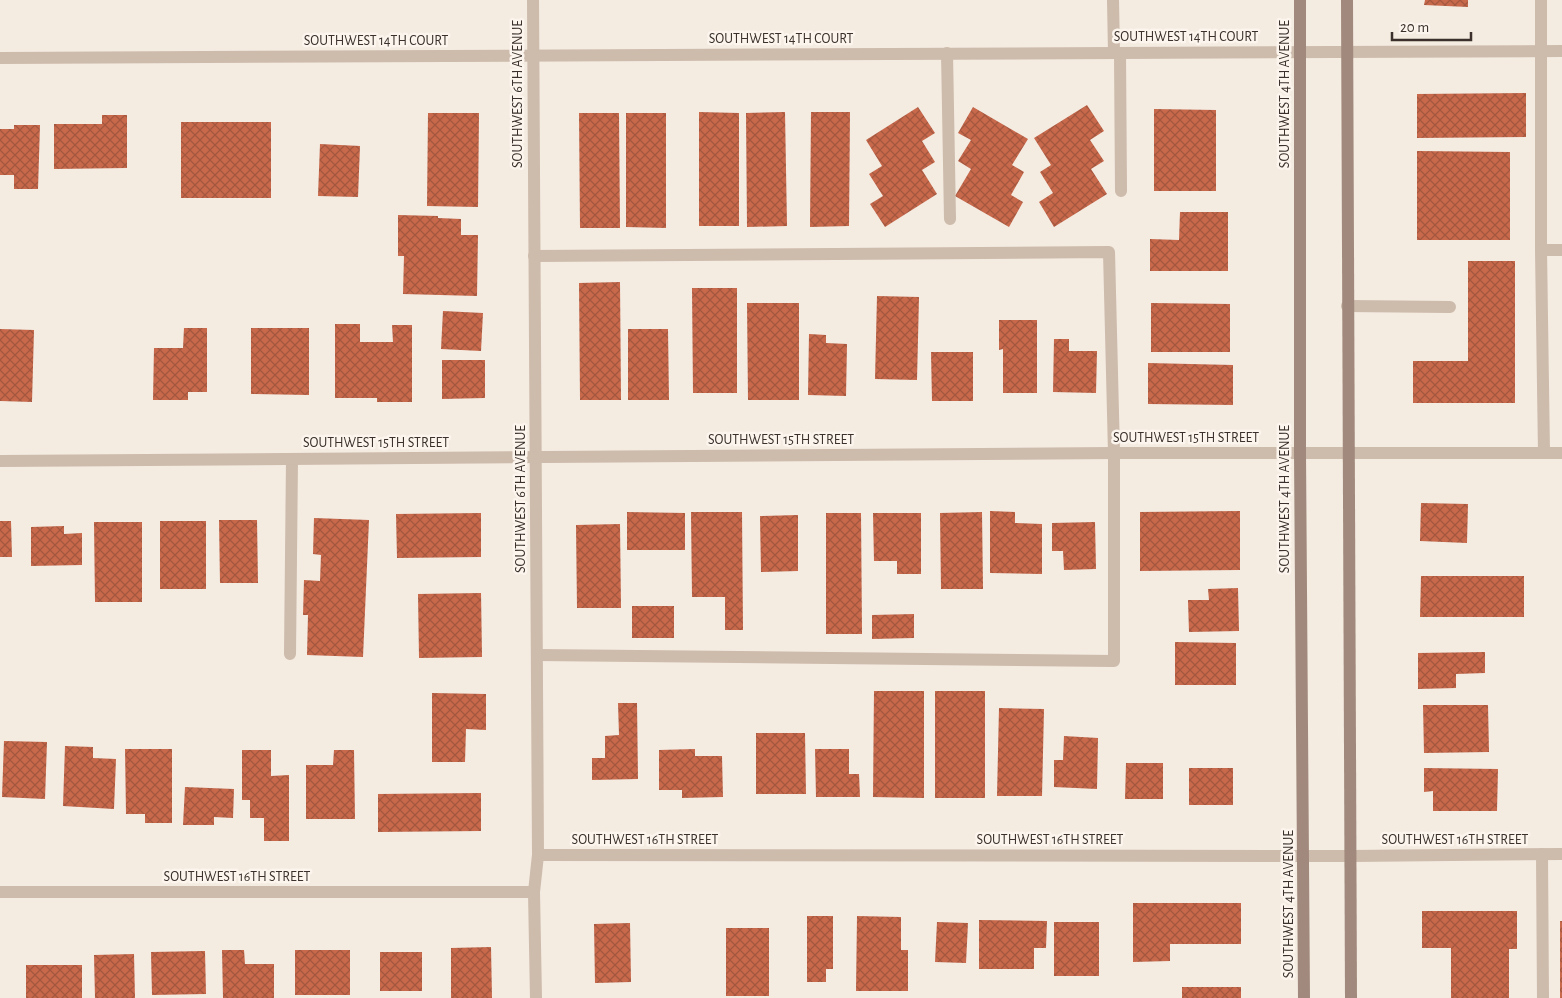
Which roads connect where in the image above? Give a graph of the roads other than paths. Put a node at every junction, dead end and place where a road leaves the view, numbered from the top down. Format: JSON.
{"nodes":[{"id":1,"x":533,"y":0,"type":"edge"},
{"id":2,"x":1113,"y":0,"type":"edge"},
{"id":3,"x":1300,"y":0,"type":"edge"},
{"id":4,"x":1347,"y":0,"type":"edge"},
{"id":5,"x":1541,"y":0,"type":"edge"},
{"id":6,"x":1542,"y":51,"type":"junction"},
{"id":7,"x":1562,"y":51,"type":"edge"},
{"id":8,"x":1301,"y":52,"type":"junction"},
{"id":9,"x":1347,"y":52,"type":"junction"},
{"id":10,"x":947,"y":53,"type":"junction"},
{"id":11,"x":1117,"y":53,"type":"junction"},
{"id":12,"x":533,"y":55,"type":"junction"},
{"id":13,"x":0,"y":58,"type":"edge"},
{"id":14,"x":1121,"y":191,"type":"dead end"},
{"id":15,"x":950,"y":219,"type":"dead end"},
{"id":16,"x":1541,"y":250,"type":"junction"},
{"id":17,"x":1562,"y":250,"type":"edge"},
{"id":18,"x":534,"y":256,"type":"junction"},
{"id":19,"x":1347,"y":306,"type":"junction"},
{"id":20,"x":1450,"y":307,"type":"dead end"},
{"id":21,"x":1114,"y":453,"type":"junction"},
{"id":22,"x":1349,"y":453,"type":"junction"},
{"id":23,"x":1544,"y":453,"type":"junction"},
{"id":24,"x":1562,"y":453,"type":"edge"},
{"id":25,"x":1300,"y":454,"type":"junction"},
{"id":26,"x":536,"y":457,"type":"junction"},
{"id":27,"x":292,"y":459,"type":"junction"},
{"id":28,"x":0,"y":461,"type":"edge"},
{"id":29,"x":290,"y":654,"type":"dead end"},
{"id":30,"x":537,"y":655,"type":"junction"},
{"id":31,"x":1542,"y":854,"type":"junction"},
{"id":32,"x":1562,"y":854,"type":"edge"},
{"id":33,"x":538,"y":855,"type":"junction"},
{"id":34,"x":1304,"y":855,"type":"junction"},
{"id":35,"x":1351,"y":856,"type":"junction"},
{"id":36,"x":0,"y":892,"type":"edge"},
{"id":37,"x":534,"y":892,"type":"junction"},
{"id":38,"x":536,"y":998,"type":"edge"},
{"id":39,"x":1304,"y":998,"type":"edge"},
{"id":40,"x":1351,"y":998,"type":"edge"},
{"id":41,"x":1543,"y":998,"type":"edge"}],
"edges":[{"from":1,"to":12,"type":"street","name":"SOUTHWEST 6TH AVENUE"},
{"from":2,"to":11,"type":"street"},
{"from":3,"to":8,"type":"main road","name":"SOUTHWEST 4TH AVENUE"},
{"from":4,"to":9,"type":"main road"},
{"from":5,"to":6,"type":"street"},
{"from":6,"to":7,"type":"street","name":"SOUTHWEST 14TH COURT"},
{"from":6,"to":9,"type":"street","name":"SOUTHWEST 14TH COURT"},
{"from":6,"to":16,"type":"street"},
{"from":8,"to":9,"type":"street","name":"SOUTHWEST 14TH COURT"},
{"from":8,"to":11,"type":"street","name":"SOUTHWEST 14TH COURT"},
{"from":8,"to":25,"type":"main road","name":"SOUTHWEST 4TH AVENUE"},
{"from":9,"to":19,"type":"main road"},
{"from":10,"to":11,"type":"street","name":"SOUTHWEST 14TH COURT"},
{"from":10,"to":12,"type":"street","name":"SOUTHWEST 14TH COURT"},
{"from":10,"to":15,"type":"street"},
{"from":11,"to":14,"type":"street"},
{"from":12,"to":13,"type":"street","name":"SOUTHWEST 14TH COURT"},
{"from":12,"to":18,"type":"street","name":"SOUTHWEST 6TH AVENUE"},
{"from":16,"to":17,"type":"street"},
{"from":16,"to":23,"type":"street"},
{"from":18,"to":21,"type":"street"},
{"from":18,"to":26,"type":"street","name":"SOUTHWEST 6TH AVENUE"},
{"from":19,"to":20,"type":"street"},
{"from":19,"to":22,"type":"main road"},
{"from":21,"to":25,"type":"street","name":"SOUTHWEST 15TH STREET"},
{"from":21,"to":26,"type":"street","name":"SOUTHWEST 15TH STREET"},
{"from":21,"to":30,"type":"street"},
{"from":22,"to":23,"type":"street","name":"SOUTHWEST 15TH STREET"},
{"from":22,"to":25,"type":"street","name":"SOUTHWEST 15TH STREET"},
{"from":22,"to":35,"type":"main road"},
{"from":23,"to":24,"type":"street","name":"SOUTHWEST 15TH STREET"},
{"from":25,"to":34,"type":"main road","name":"SOUTHWEST 4TH AVENUE"},
{"from":26,"to":27,"type":"street","name":"SOUTHWEST 15TH STREET"},
{"from":26,"to":30,"type":"street","name":"SOUTHWEST 6TH AVENUE"},
{"from":27,"to":28,"type":"street","name":"SOUTHWEST 15TH STREET"},
{"from":27,"to":29,"type":"street"},
{"from":30,"to":33,"type":"street","name":"SOUTHWEST 6TH AVENUE"},
{"from":31,"to":32,"type":"street","name":"SOUTHWEST 16TH STREET"},
{"from":31,"to":35,"type":"street","name":"SOUTHWEST 16TH STREET"},
{"from":31,"to":41,"type":"street"},
{"from":33,"to":34,"type":"street","name":"SOUTHWEST 16TH STREET"},
{"from":33,"to":37,"type":"street","name":"SOUTHWEST 6TH AVENUE"},
{"from":34,"to":35,"type":"street","name":"SOUTHWEST 16TH STREET"},
{"from":34,"to":39,"type":"main road","name":"SOUTHWEST 4TH AVENUE"},
{"from":35,"to":40,"type":"main road"},
{"from":36,"to":37,"type":"street","name":"SOUTHWEST 16TH STREET"},
{"from":37,"to":38,"type":"street","name":"SOUTHWEST 6TH AVENUE"}]}
